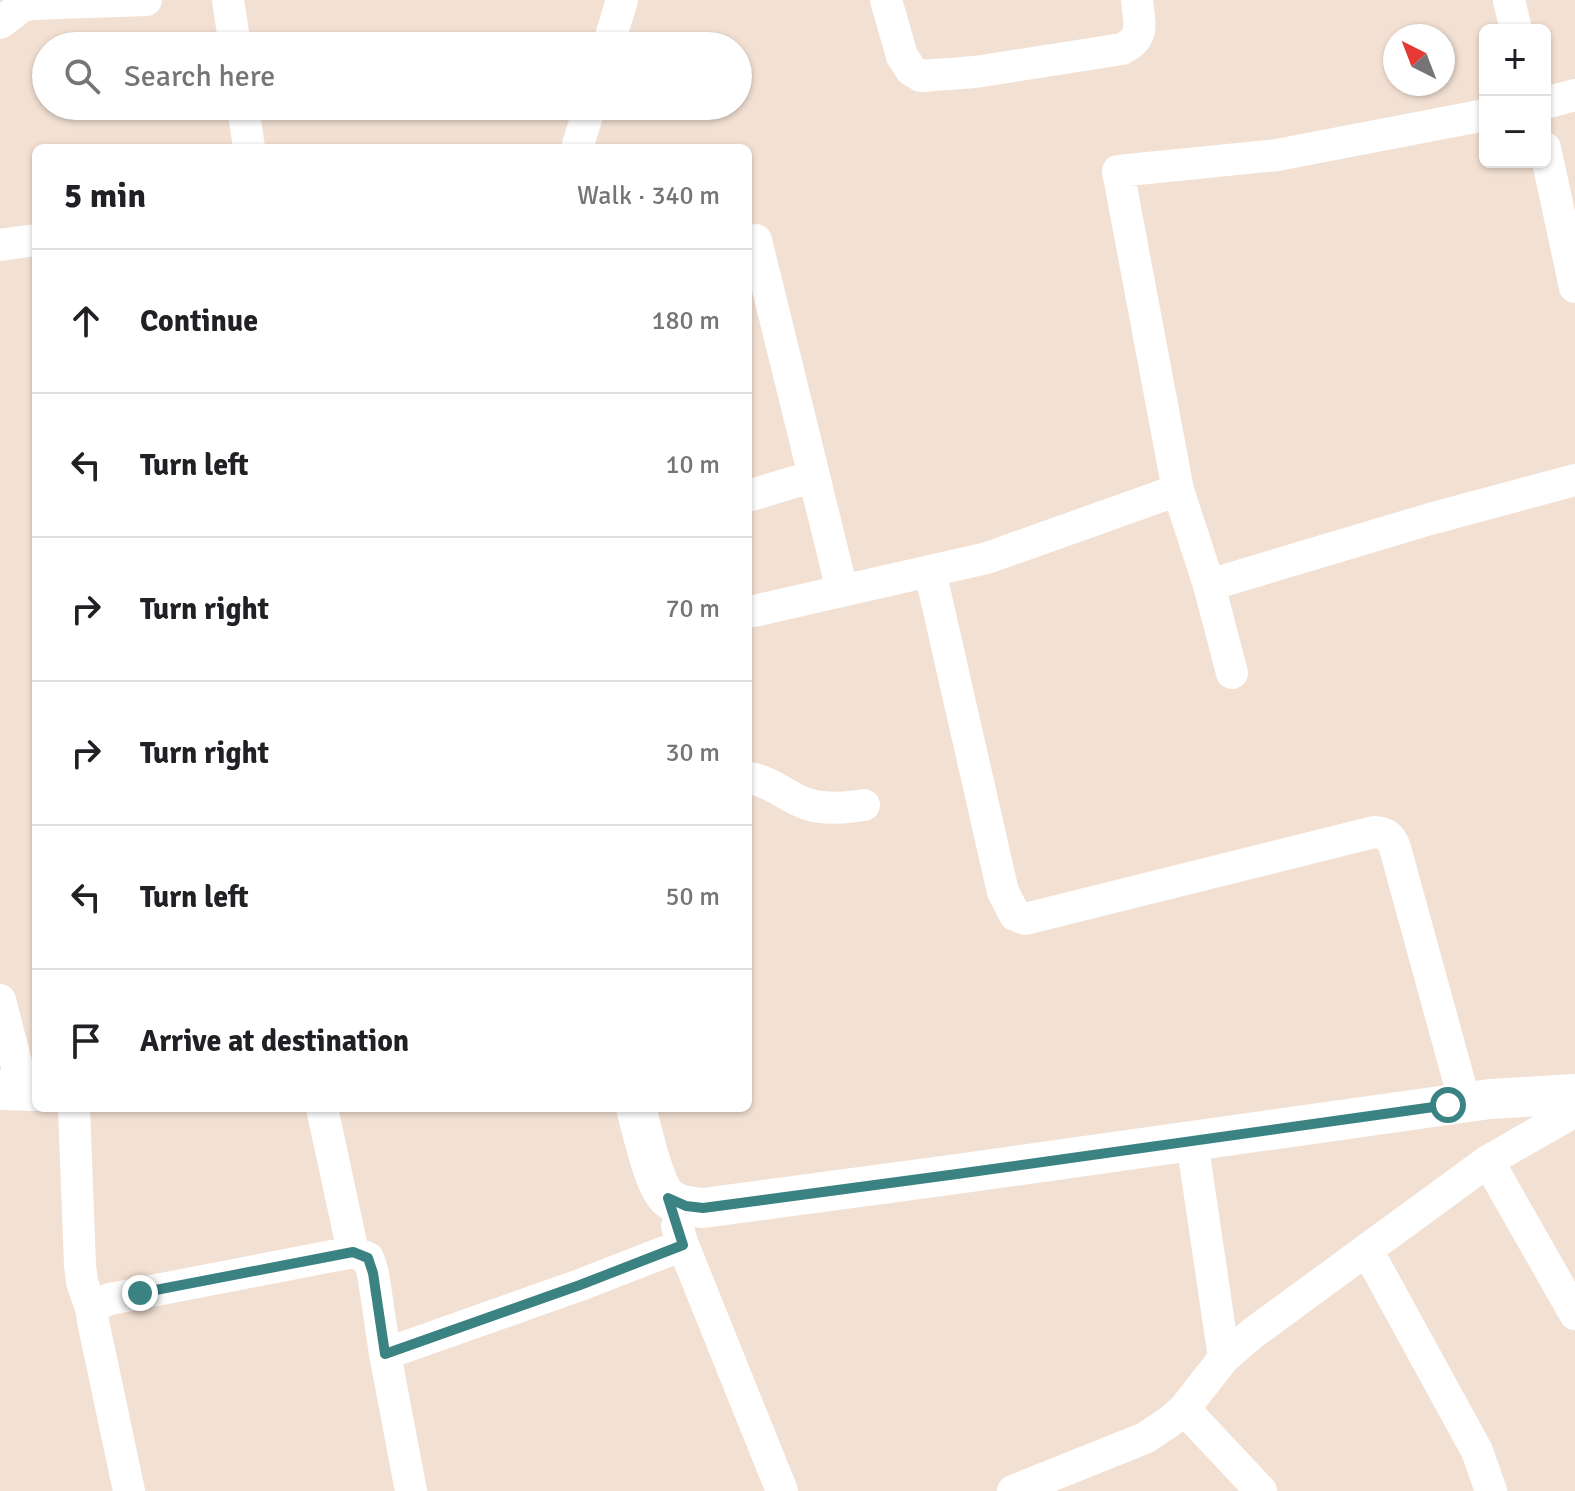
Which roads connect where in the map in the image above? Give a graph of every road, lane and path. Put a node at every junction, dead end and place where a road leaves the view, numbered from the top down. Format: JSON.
{"nodes":[{"id":1,"x":146,"y":0,"type":"edge"},
{"id":2,"x":228,"y":0,"type":"edge"},
{"id":3,"x":622,"y":0,"type":"edge"},
{"id":4,"x":886,"y":0,"type":"edge"},
{"id":5,"x":1137,"y":0,"type":"edge"},
{"id":6,"x":1509,"y":0,"type":"edge"},
{"id":7,"x":0,"y":23,"type":"edge"},
{"id":8,"x":1515,"y":24,"type":"edge"},
{"id":9,"x":233,"y":32,"type":"edge"},
{"id":10,"x":612,"y":32,"type":"edge"},
{"id":11,"x":1575,"y":95,"type":"edge"},
{"id":12,"x":1551,"y":101,"type":"edge"},
{"id":13,"x":1479,"y":116,"type":"edge"},
{"id":14,"x":245,"y":120,"type":"edge"},
{"id":15,"x":586,"y":120,"type":"edge"},
{"id":16,"x":248,"y":144,"type":"edge"},
{"id":17,"x":578,"y":144,"type":"edge"},
{"id":18,"x":1550,"y":168,"type":"edge"},
{"id":19,"x":756,"y":240,"type":"dead end"},
{"id":20,"x":32,"y":241,"type":"edge"},
{"id":21,"x":0,"y":245,"type":"edge"},
{"id":22,"x":1571,"y":246,"type":"edge"},
{"id":23,"x":1575,"y":287,"type":"edge"},
{"id":24,"x":814,"y":476,"type":"junction"},
{"id":25,"x":1575,"y":480,"type":"edge"},
{"id":26,"x":1178,"y":490,"type":"junction"},
{"id":27,"x":752,"y":495,"type":"edge"},
{"id":28,"x":930,"y":571,"type":"junction"},
{"id":29,"x":1209,"y":585,"type":"junction"},
{"id":30,"x":842,"y":590,"type":"junction"},
{"id":31,"x":752,"y":611,"type":"edge"},
{"id":32,"x":1232,"y":673,"type":"dead end"},
{"id":33,"x":752,"y":779,"type":"edge"},
{"id":34,"x":864,"y":805,"type":"dead end"},
{"id":35,"x":0,"y":1000,"type":"edge"},
{"id":36,"x":20,"y":1090,"type":"edge"},
{"id":37,"x":1575,"y":1094,"type":"edge"},
{"id":38,"x":1465,"y":1103,"type":"junction"},
{"id":39,"x":1575,"y":1111,"type":"edge"},
{"id":40,"x":74,"y":1112,"type":"edge"},
{"id":41,"x":323,"y":1112,"type":"edge"},
{"id":42,"x":637,"y":1112,"type":"edge"},
{"id":43,"x":1192,"y":1141,"type":"junction"},
{"id":44,"x":1488,"y":1161,"type":"junction"},
{"id":45,"x":668,"y":1198,"type":"junction"},
{"id":46,"x":683,"y":1245,"type":"junction"},
{"id":47,"x":1367,"y":1250,"type":"junction"},
{"id":48,"x":353,"y":1252,"type":"junction"},
{"id":49,"x":92,"y":1312,"type":"junction"},
{"id":50,"x":1575,"y":1314,"type":"edge"},
{"id":51,"x":385,"y":1354,"type":"junction"},
{"id":52,"x":1224,"y":1358,"type":"junction"},
{"id":53,"x":1184,"y":1409,"type":"junction"},
{"id":54,"x":129,"y":1491,"type":"edge"},
{"id":55,"x":411,"y":1491,"type":"edge"},
{"id":56,"x":782,"y":1491,"type":"edge"},
{"id":57,"x":1013,"y":1491,"type":"edge"},
{"id":58,"x":1261,"y":1491,"type":"edge"},
{"id":59,"x":1491,"y":1491,"type":"edge"}],
"edges":[{"from":1,"to":7,"type":"street"},
{"from":2,"to":9,"type":"street"},
{"from":3,"to":10,"type":"street"},
{"from":4,"to":5,"type":"street"},
{"from":6,"to":8,"type":"street"},
{"from":11,"to":12,"type":"street"},
{"from":13,"to":26,"type":"street"},
{"from":14,"to":16,"type":"street"},
{"from":15,"to":17,"type":"street"},
{"from":18,"to":22,"type":"street"},
{"from":19,"to":24,"type":"street"},
{"from":20,"to":21,"type":"street"},
{"from":22,"to":23,"type":"street"},
{"from":24,"to":27,"type":"street"},
{"from":24,"to":30,"type":"street"},
{"from":25,"to":29,"type":"street"},
{"from":26,"to":28,"type":"street"},
{"from":26,"to":29,"type":"street"},
{"from":28,"to":30,"type":"street"},
{"from":28,"to":38,"type":"street"},
{"from":29,"to":32,"type":"street"},
{"from":30,"to":31,"type":"street"},
{"from":33,"to":34,"type":"street"},
{"from":35,"to":36,"type":"street"},
{"from":37,"to":38,"type":"street"},
{"from":38,"to":43,"type":"street"},
{"from":39,"to":44,"type":"street"},
{"from":40,"to":49,"type":"street"},
{"from":41,"to":48,"type":"street"},
{"from":42,"to":45,"type":"street"},
{"from":43,"to":45,"type":"street"},
{"from":43,"to":52,"type":"street"},
{"from":44,"to":47,"type":"street"},
{"from":44,"to":50,"type":"street"},
{"from":45,"to":46,"type":"street"},
{"from":46,"to":51,"type":"street"},
{"from":46,"to":56,"type":"street"},
{"from":47,"to":52,"type":"street"},
{"from":47,"to":59,"type":"street"},
{"from":48,"to":49,"type":"street"},
{"from":48,"to":51,"type":"street"},
{"from":49,"to":54,"type":"street"},
{"from":51,"to":55,"type":"street"},
{"from":52,"to":53,"type":"street"},
{"from":53,"to":57,"type":"street"},
{"from":53,"to":58,"type":"street"}]}
